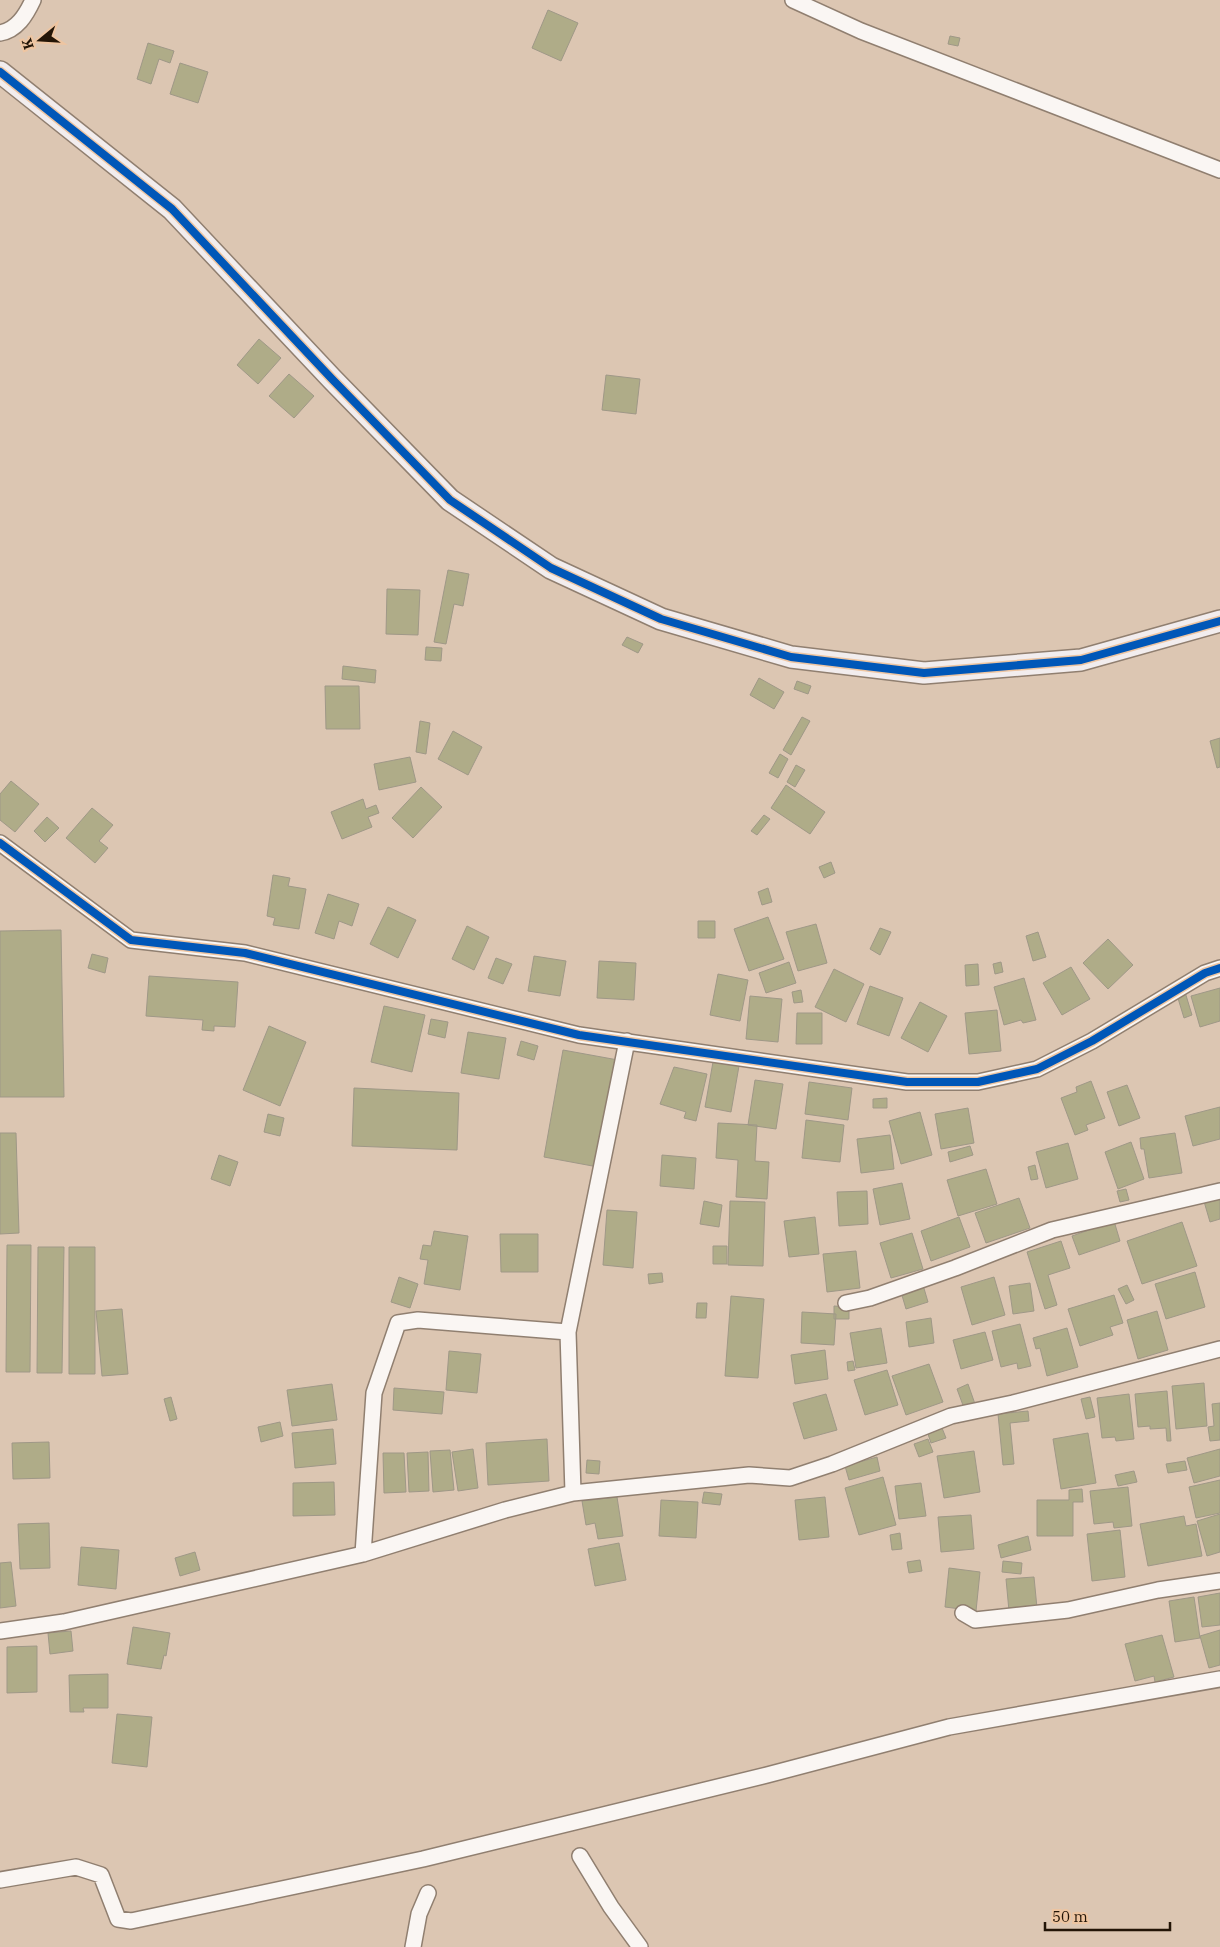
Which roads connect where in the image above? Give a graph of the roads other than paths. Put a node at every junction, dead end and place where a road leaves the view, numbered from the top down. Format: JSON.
{"nodes":[{"id":1,"x":33,"y":0,"type":"edge"},
{"id":2,"x":794,"y":0,"type":"edge"},
{"id":3,"x":0,"y":33,"type":"edge"},
{"id":4,"x":0,"y":72,"type":"edge"},
{"id":5,"x":1220,"y":170,"type":"edge"},
{"id":6,"x":1220,"y":621,"type":"edge"},
{"id":7,"x":0,"y":843,"type":"edge"},
{"id":8,"x":1220,"y":968,"type":"edge"},
{"id":9,"x":626,"y":1041,"type":"junction"},
{"id":10,"x":1220,"y":1191,"type":"edge"},
{"id":11,"x":846,"y":1303,"type":"dead end"},
{"id":12,"x":568,"y":1332,"type":"junction"},
{"id":13,"x":1220,"y":1349,"type":"edge"},
{"id":14,"x":573,"y":1493,"type":"junction"},
{"id":15,"x":363,"y":1554,"type":"junction"},
{"id":16,"x":1220,"y":1581,"type":"edge"},
{"id":17,"x":963,"y":1613,"type":"dead end"},
{"id":18,"x":0,"y":1631,"type":"edge"},
{"id":19,"x":1220,"y":1679,"type":"edge"},
{"id":20,"x":580,"y":1856,"type":"dead end"},
{"id":21,"x":0,"y":1880,"type":"edge"},
{"id":22,"x":428,"y":1894,"type":"dead end"},
{"id":23,"x":413,"y":1947,"type":"edge"},
{"id":24,"x":640,"y":1947,"type":"edge"}],
"edges":[{"from":1,"to":3,"type":"street"},
{"from":2,"to":5,"type":"street"},
{"from":4,"to":6,"type":"street"},
{"from":7,"to":9,"type":"street"},
{"from":8,"to":9,"type":"street"},
{"from":9,"to":12,"type":"street"},
{"from":10,"to":11,"type":"street"},
{"from":12,"to":14,"type":"street"},
{"from":12,"to":15,"type":"street"},
{"from":13,"to":14,"type":"street"},
{"from":14,"to":15,"type":"street"},
{"from":15,"to":18,"type":"street"},
{"from":16,"to":17,"type":"street"},
{"from":19,"to":21,"type":"street"},
{"from":20,"to":24,"type":"street"},
{"from":22,"to":23,"type":"street"}]}
